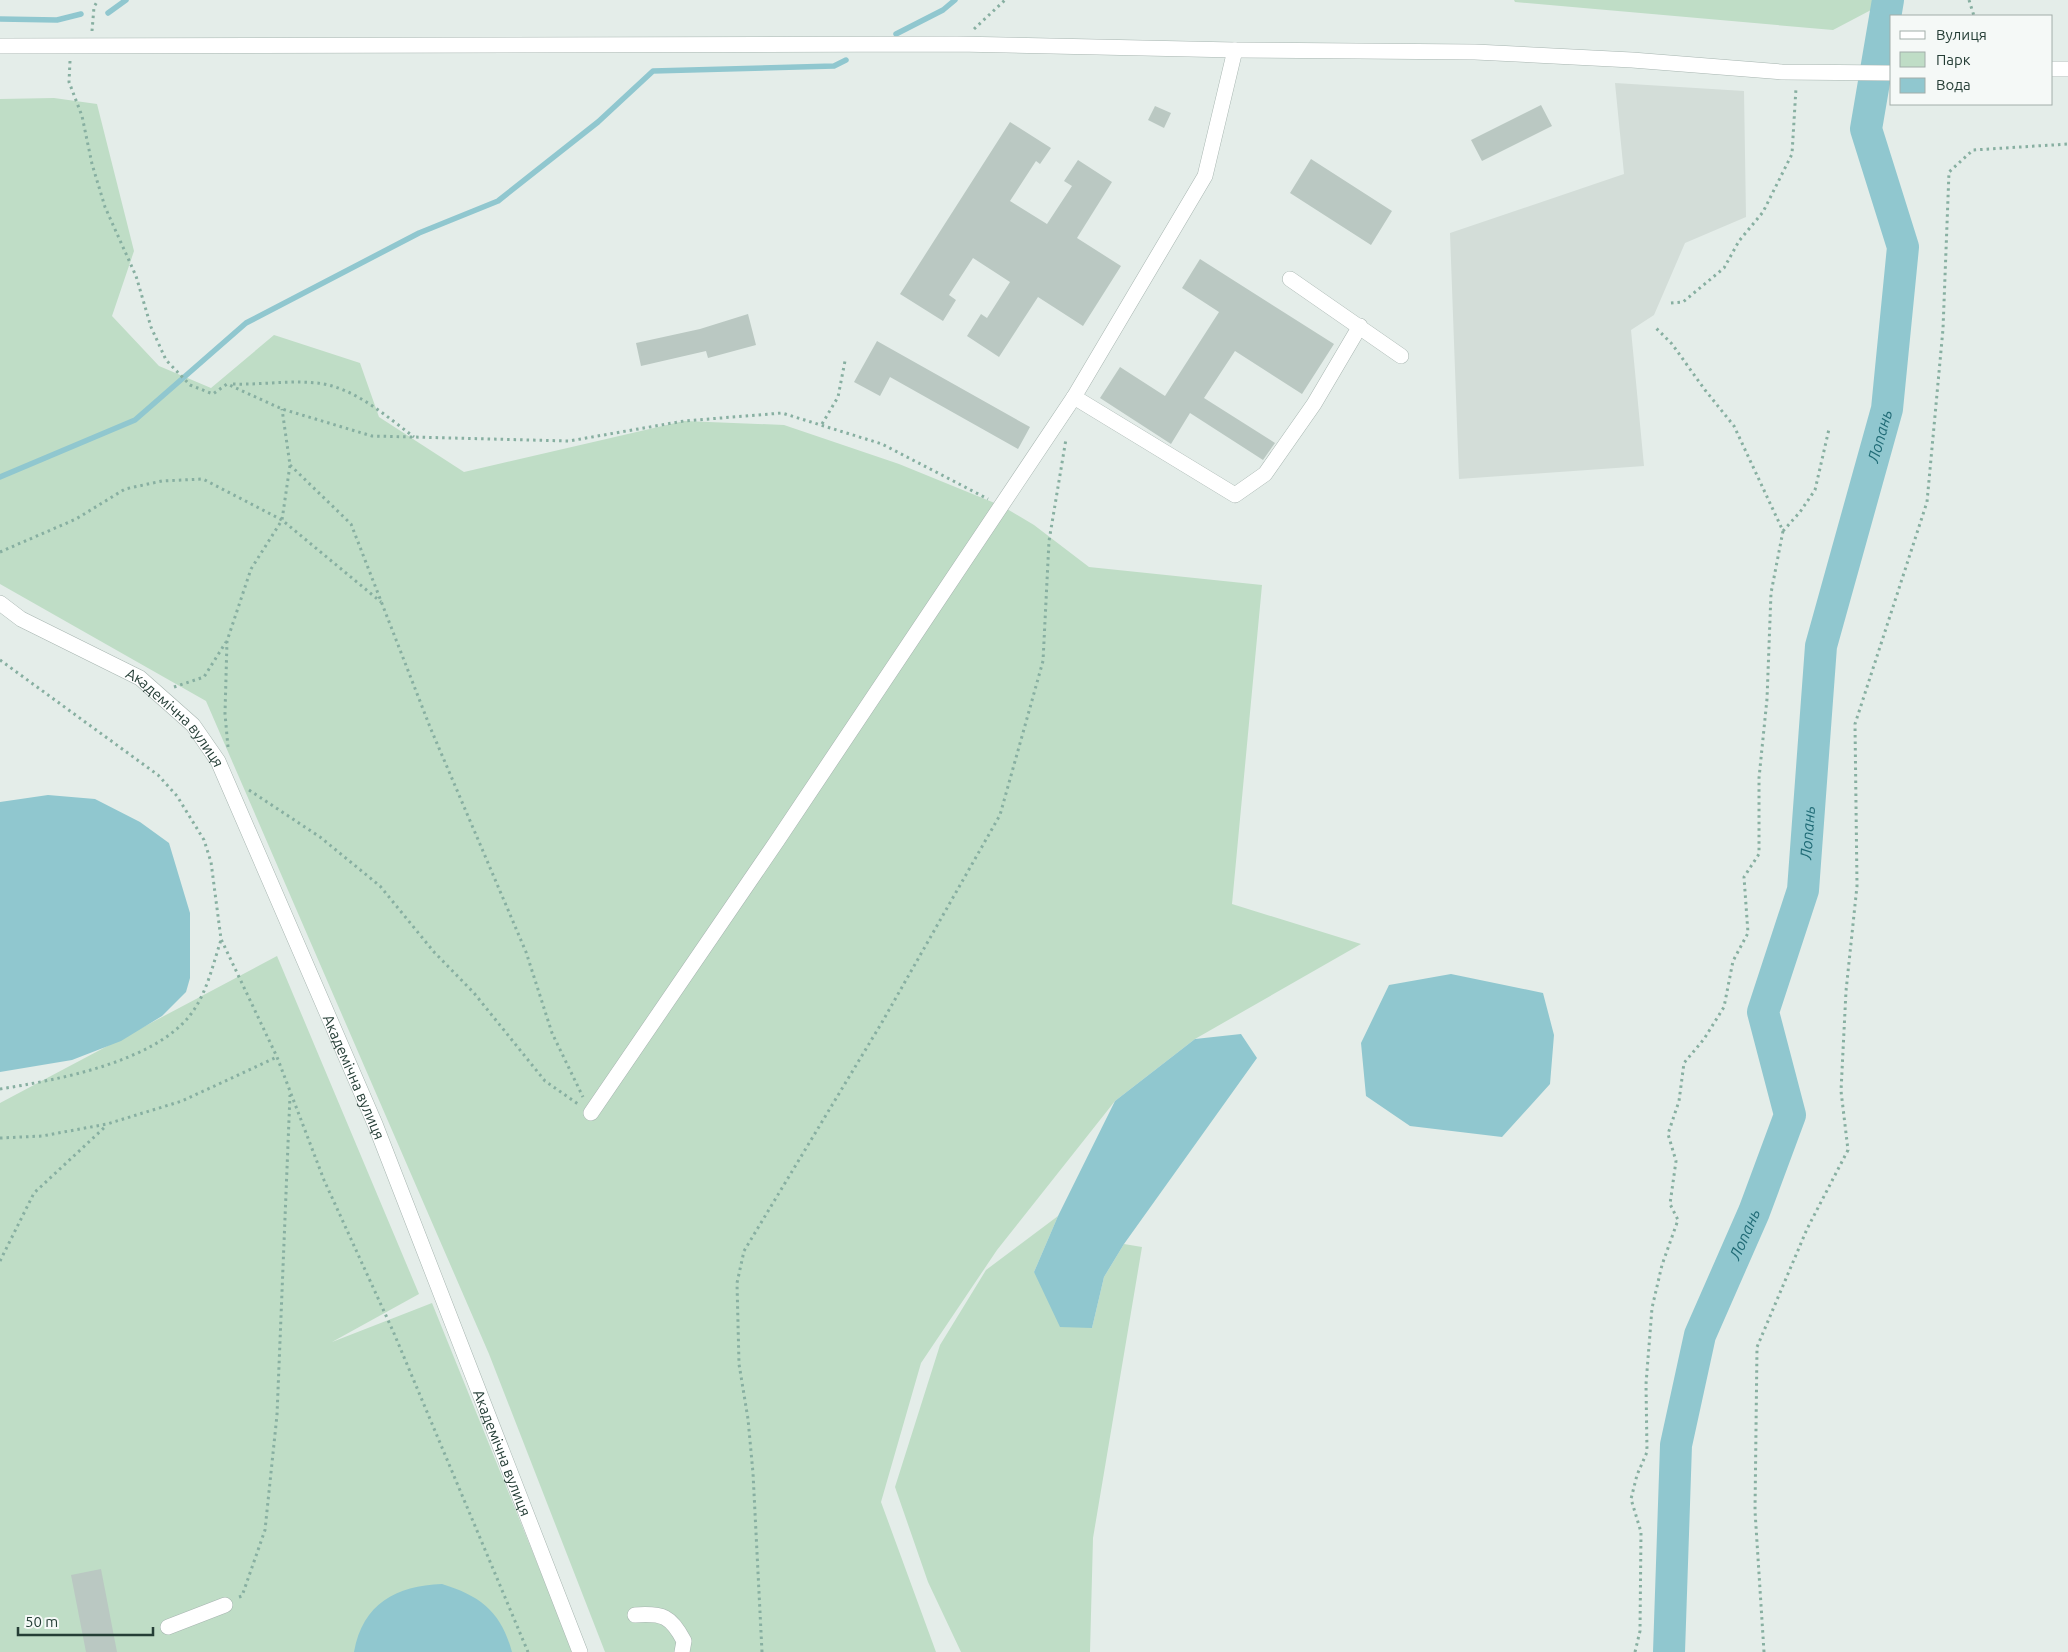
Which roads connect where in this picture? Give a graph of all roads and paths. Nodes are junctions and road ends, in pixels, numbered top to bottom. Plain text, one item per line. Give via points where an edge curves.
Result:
1 (98, 0) edge
2 (1005, 0) edge
3 (1969, 0) edge
4 (1974, 15) edge
5 (957, 44) junction
6 (0, 46) edge
7 (70, 46) junction
8 (90, 46) junction
9 (1236, 50) junction
10 (2053, 69) edge
11 (2068, 69) edge
12 (1796, 72) junction
13 (1890, 73) edge
14 (2068, 144) edge
15 (1290, 279) dead end
16 (1671, 303) dead end
17 (1360, 326) junction
18 (1656, 328) dead end
19 (1401, 356) dead end
20 (845, 362) dead end
21 (228, 384) junction
22 (1074, 397) junction
23 (282, 409) junction
24 (822, 424) junction
25 (1829, 429) dead end
26 (1067, 435) dead end
27 (414, 438) junction
28 (290, 465) junction
29 (1002, 506) junction
30 (282, 520) junction
31 (1783, 531) junction
32 (0, 552) edge
33 (0, 602) edge
34 (382, 603) junction
35 (227, 641) junction
36 (0, 660) edge
37 (157, 693) junction
38 (230, 754) dead end
39 (243, 786) dead end
40 (221, 939) junction
41 (277, 1057) junction
42 (0, 1089) edge
43 (290, 1094) junction
44 (591, 1113) junction
45 (107, 1124) junction
46 (0, 1138) edge
47 (0, 1261) edge
48 (225, 1605) joint
49 (635, 1615) dead end
50 (168, 1627) dead end
51 (528, 1652) edge
52 (580, 1652) edge
53 (682, 1652) edge
54 (762, 1652) edge
55 (1635, 1652) edge
56 (1764, 1652) edge

1 - 8 path via 94,6
2 - 5 path
3 - 4 path
5 - 8 street
5 - 9 street
6 - 7 street
7 - 8 street
7 - 21 path via 69,82 82,116 102,198 136,276 151,327 166,360 190,385 213,394
9 - 12 street via 1475,52
9 - 22 street via 1205,176
10 - 11 street
12 - 13 street
12 - 16 path via 1792,154 1763,212 1739,241 1724,268 1683,302
14 - 56 path via 1973,150 1949,172 1943,329 1927,502 1855,724 1856,886 1840,1091 1848,1150 1807,1229 1757,1347 1755,1511
15 - 17 street
17 - 19 street
17 - 22 street via 1314,404 1265,474 1235,495
18 - 31 path via 1672,344 1734,426
20 - 24 path via 838,397
21 - 23 path
21 - 27 path via 319,383 372,406
22 - 29 street
23 - 27 path via 372,436
23 - 28 path
24 - 27 path via 782,414 684,421 569,441
24 - 29 path via 882,444
25 - 31 path via 1815,490
26 - 54 path via 1049,541 1043,661 1000,815 882,1024 744,1251 736,1283 739,1364 753,1473
28 - 30 path
28 - 34 path via 351,524
29 - 44 street
30 - 32 path via 203,479 162,481 125,489 76,519
30 - 34 path
30 - 35 path via 251,569
31 - 55 path via 1771,593 1767,699 1758,778 1760,854 1744,877 1748,933 1732,961 1724,1007 1684,1063 1679,1101 1668,1134 1676,1161 1670,1204 1678,1220 1662,1265 1652,1308 1646,1384 1647,1452 1631,1499 1641,1532 1640,1631
33 - 37 street, Академічна вулиця via 21,619 140,678
34 - 44 path via 430,727 526,952 552,1033
35 - 37 path via 204,678
35 - 38 path via 225,714
36 - 40 path via 158,775 177,796 204,840 211,862
37 - 52 street, Академічна вулиця via 193,725 218,761 375,1124
39 - 44 path via 320,837 380,886 434,952 474,993 545,1081
40 - 41 path
40 - 42 path via 204,992 191,1014 172,1034 144,1050 101,1067
41 - 43 path
41 - 45 path via 182,1101
43 - 48 path via 277,1415 265,1530 242,1596
43 - 51 path
45 - 46 path via 42,1136
45 - 47 path via 34,1193
48 - 50 street
49 - 53 street via 654,1613 668,1618 684,1642

